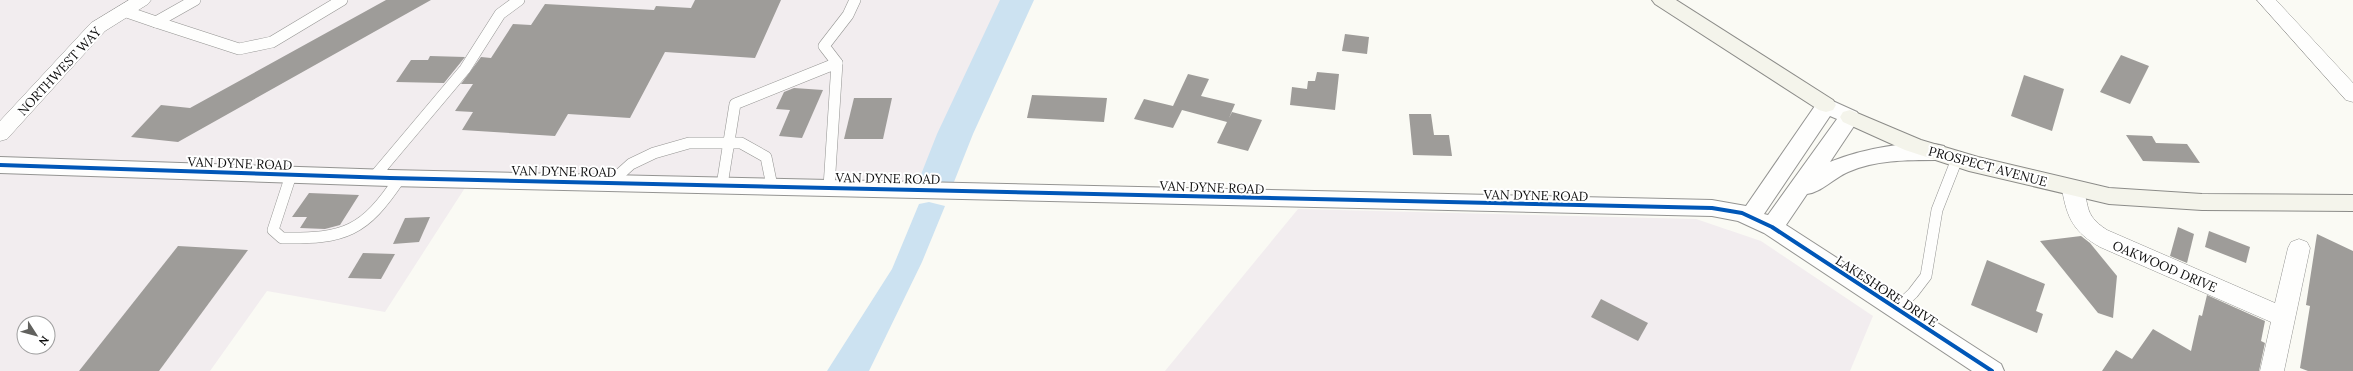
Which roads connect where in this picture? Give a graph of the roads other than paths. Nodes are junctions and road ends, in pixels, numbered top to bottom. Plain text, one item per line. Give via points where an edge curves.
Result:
1 (142, 0) edge
2 (195, 0) edge
3 (342, 0) edge
4 (519, 0) edge
5 (855, 0) edge
6 (1662, 0) edge
7 (2266, 0) edge
8 (124, 11) junction
9 (156, 22) junction
10 (837, 63) junction
11 (2353, 95) edge
12 (1826, 105) junction
13 (1850, 117) junction
14 (0, 134) edge
15 (728, 143) junction
16 (1936, 152) junction
17 (1957, 159) junction
18 (0, 165) edge
19 (291, 175) junction
20 (374, 177) junction
21 (400, 178) junction
22 (611, 182) junction
23 (722, 185) junction
24 (772, 186) junction
25 (829, 187) junction
26 (2073, 189) junction
27 (2353, 203) edge
28 (1788, 204) junction
29 (1751, 216) junction
30 (1772, 227) junction
31 (2299, 248) dead end
32 (1896, 309) junction
33 (2284, 317) junction
34 (1992, 371) edge
35 (2272, 371) edge

1 - 8 street, NORTHWEST WAY
2 - 9 lane
3 - 9 lane via 272,42 239,49
4 - 20 lane via 500,14 465,68
5 - 10 lane via 824,46
6 - 12 main road, PROSPECT AVENUE
7 - 11 street
8 - 9 lane
8 - 14 street, NORTHWEST WAY via 98,27
10 - 15 lane via 735,104
10 - 25 lane
12 - 13 street, PROSPECT AVENUE
12 - 29 street
13 - 16 main road, PROSPECT AVENUE via 1913,145
13 - 28 street
15 - 22 lane via 689,143 670,148 631,164
15 - 23 lane
15 - 24 lane via 741,143 766,157
16 - 17 main road, PROSPECT AVENUE
16 - 28 street via 1875,155 1849,161 1817,178
17 - 26 main road, PROSPECT AVENUE
17 - 32 lane via 1937,210 1926,276
18 - 19 street, VAN DYNE ROAD
19 - 20 street, VAN DYNE ROAD
19 - 21 lane via 273,230 282,238 323,238 361,224 381,206
20 - 21 street, VAN DYNE ROAD
21 - 22 street, VAN DYNE ROAD
22 - 23 street, VAN DYNE ROAD
23 - 24 street, VAN DYNE ROAD
24 - 25 street, VAN DYNE ROAD
25 - 29 street, VAN DYNE ROAD via 1712,208
26 - 27 main road, PROSPECT AVENUE via 2109,196 2173,201
26 - 33 street, OAKWOOD DRIVE via 2076,212 2091,232
28 - 30 street
29 - 30 street, VAN DYNE ROAD
30 - 32 street, LAKESHORE DRIVE
31 - 33 street
32 - 34 street, LAKESHORE DRIVE
33 - 35 street

